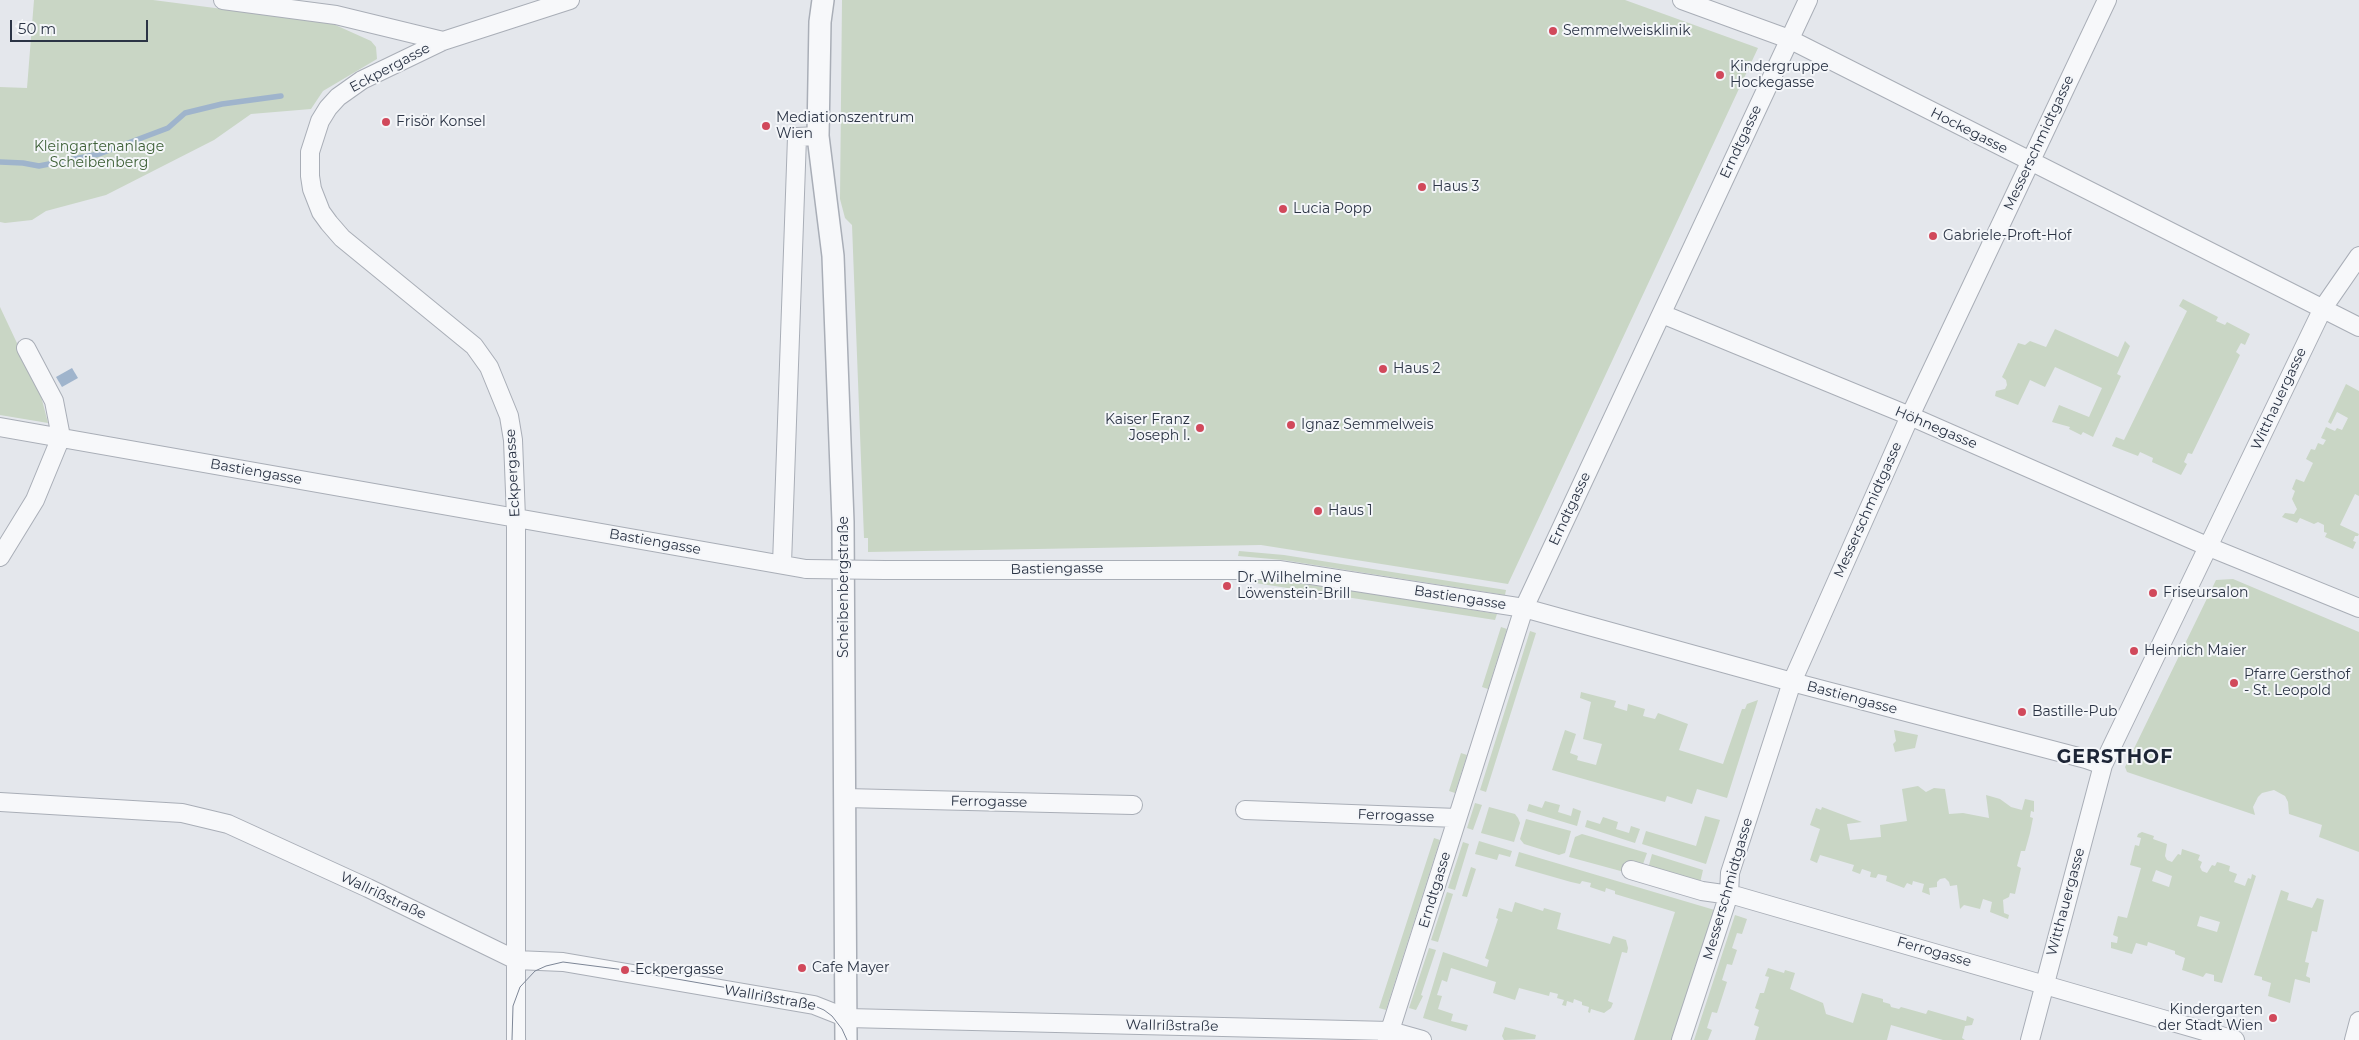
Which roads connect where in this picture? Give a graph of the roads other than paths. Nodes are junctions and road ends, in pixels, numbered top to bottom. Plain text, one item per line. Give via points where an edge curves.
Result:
1 (223, 0) edge
2 (570, 0) edge
3 (823, 0) edge
4 (1682, 0) edge
5 (1808, 0) edge
6 (2107, 0) edge
7 (1789, 39) junction
8 (443, 40) junction
9 (818, 136) junction
10 (2030, 162) junction
11 (2359, 256) edge
12 (2323, 308) junction
13 (1662, 314) junction
14 (2359, 327) edge
15 (26, 348) dead end
16 (1910, 416) junction
17 (0, 427) edge
18 (61, 438) junction
19 (516, 518) junction
20 (2209, 547) junction
21 (0, 557) edge
22 (782, 564) junction
23 (1524, 608) junction
24 (2359, 608) edge
25 (1792, 682) junction
26 (2103, 765) junction
27 (846, 798) junction
28 (0, 802) edge
29 (1133, 805) dead end
30 (1245, 810) dead end
31 (1457, 818) junction
32 (1631, 870) dead end
33 (1729, 894) junction
34 (516, 960) junction
35 (2045, 984) junction
36 (847, 1018) junction
37 (2359, 1021) edge
38 (1389, 1036) edge
39 (516, 1040) edge
40 (846, 1040) edge
41 (1422, 1040) edge
42 (1681, 1040) edge
43 (2030, 1040) edge
44 (2235, 1040) edge
45 (2354, 1040) edge

1 - 8 street via 336,14
2 - 8 street, Eckpergasse
3 - 9 street, Scheibenbergstraße
4 - 7 street, Hockegasse
5 - 7 street, Erndtgasse
6 - 10 street, Messerschmidtgasse
7 - 10 street, Hockegasse
7 - 13 street, Erndtgasse
8 - 19 street, Eckpergasse via 362,80 338,96 313,137 310,176 321,212 342,238 474,346 488,367 509,416
9 - 22 street via 796,137
9 - 27 street, Scheibenbergstraße via 833,256 843,522
10 - 12 street, Hockegasse
10 - 16 street, Messerschmidtgasse
11 - 12 street, Witthauergasse
12 - 14 street, Hockegasse
12 - 20 street, Witthauergasse
13 - 16 street, Höhnegasse
13 - 23 street, Erndtgasse
15 - 18 street via 54,401
16 - 20 street, Höhnegasse
16 - 25 street, Messerschmidtgasse
17 - 18 street, Bastiengasse
18 - 19 street, Bastiengasse
18 - 21 street via 35,500
19 - 22 street, Bastiengasse
19 - 34 street, Eckpergasse
20 - 24 street, Höhnegasse
20 - 26 street, Witthauergasse
22 - 23 street, Bastiengasse, bridge via 806,569 885,570 1279,570
23 - 25 street, Bastiengasse
23 - 31 street, Erndtgasse
25 - 26 street, Bastiengasse
25 - 33 street, Messerschmidtgasse via 1730,873
26 - 35 street, Witthauergasse
27 - 29 street, Ferrogasse
27 - 36 street, Scheibenbergstraße
28 - 34 street, Wallrißstraße via 182,813 228,824
30 - 31 street, Ferrogasse
31 - 38 street, Erndtgasse
32 - 33 street, Ferrogasse via 1702,890
33 - 35 street, Ferrogasse
33 - 42 street, Messerschmidtgasse
34 - 36 street, Wallrißstraße via 563,962 814,1005
34 - 39 street, Eckpergasse
35 - 43 street, Witthauergasse
35 - 44 street, Ferrogasse
36 - 38 street, Wallrißstraße
36 - 40 street, Scheibenbergstraße
37 - 45 street
38 - 41 street, Wallrißstraße

